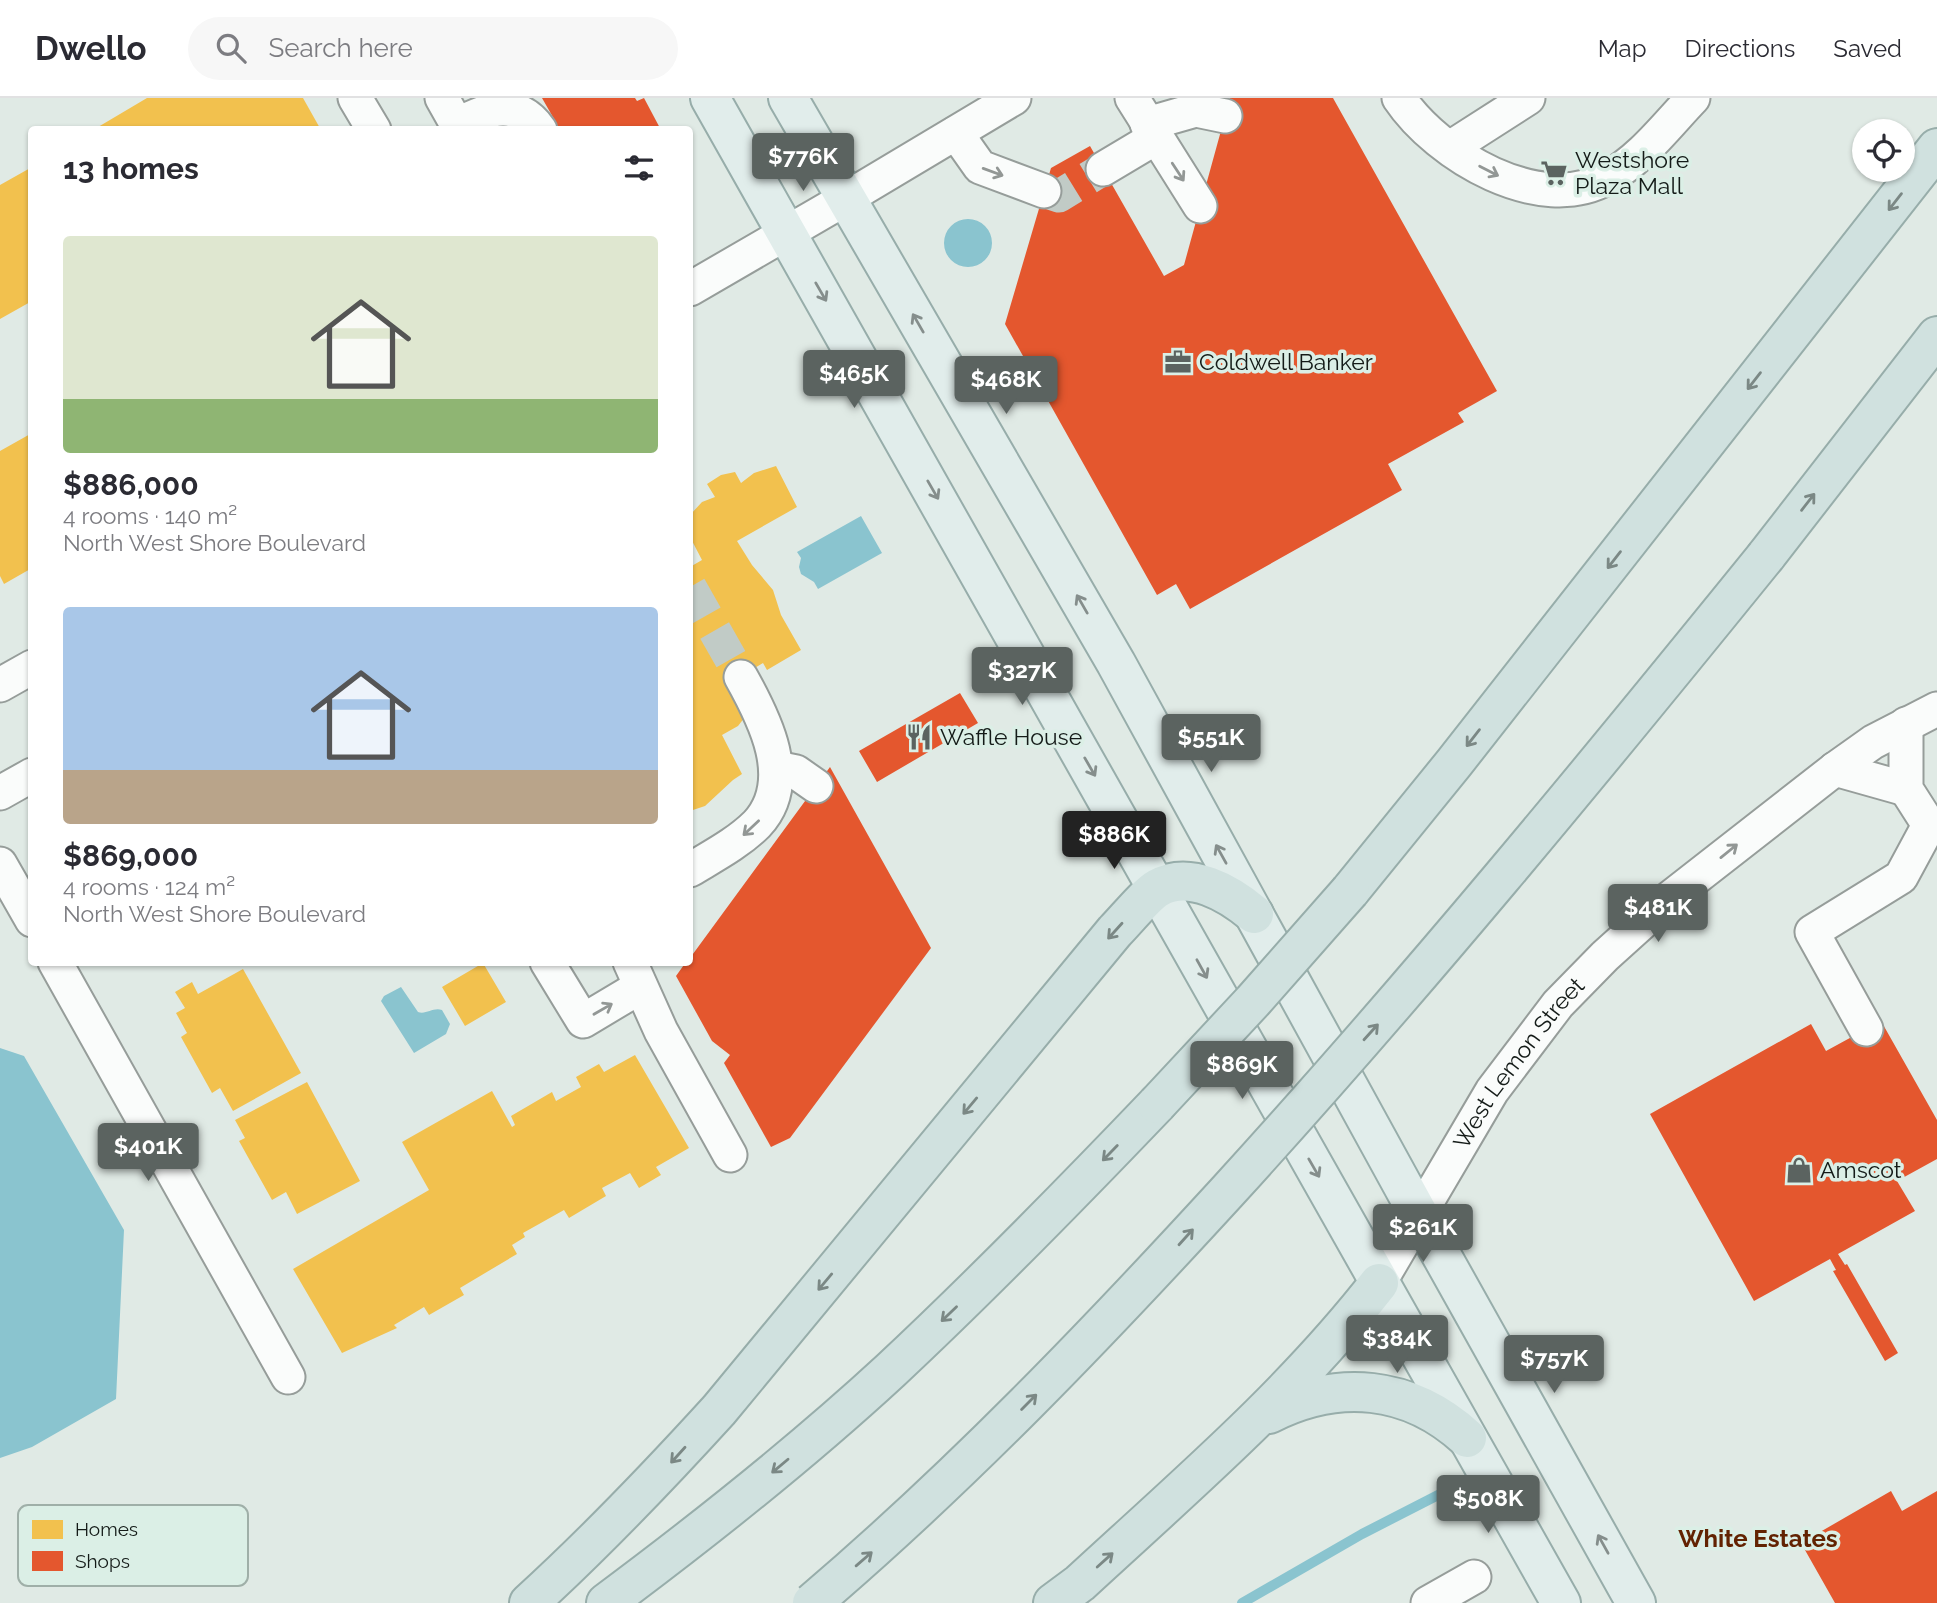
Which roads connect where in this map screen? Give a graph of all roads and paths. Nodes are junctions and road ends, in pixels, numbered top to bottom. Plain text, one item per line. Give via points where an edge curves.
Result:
1 (355, 98) edge
2 (710, 98) edge
3 (788, 98) edge
4 (1014, 98) edge
5 (1399, 98) edge
6 (1528, 98) edge
7 (1693, 98) edge
8 (1225, 116) dead end
9 (453, 117) edge
10 (1145, 120) edge
11 (371, 126) edge
12 (538, 126) edge
13 (956, 133) junction
14 (1450, 148) junction
15 (1937, 148) edge
16 (1103, 169) tunnel mouth
17 (1044, 191) tunnel mouth
18 (845, 199) junction
19 (1200, 206) dead end
20 (787, 233) junction
21 (693, 287) edge
22 (1937, 335) edge
23 (741, 677) tunnel mouth
24 (1937, 709) edge
25 (1906, 724) junction
26 (1835, 769) junction
27 (28, 777) edge
28 (816, 786) dead end
29 (1906, 789) junction
30 (0, 793) edge
31 (779, 797) junction
32 (0, 864) edge
33 (693, 868) edge
34 (1158, 888) junction
35 (28, 913) edge
36 (1254, 914) junction
37 (57, 966) edge
38 (549, 966) edge
39 (635, 975) edge
40 (1866, 1029) dead end
41 (730, 1155) dead end
42 (1420, 1217) junction
43 (1379, 1283) junction
44 (288, 1377) dead end
45 (1261, 1418) junction
46 (1467, 1438) junction
47 (1474, 1577) dead end
48 (529, 1603) edge
49 (606, 1603) edge
50 (812, 1603) edge
51 (1053, 1603) edge
52 (1428, 1603) edge
53 (1561, 1603) edge
54 (1636, 1603) edge

1 - 11 street
2 - 20 main road
3 - 18 main road
4 - 13 street
5 - 14 street
6 - 14 street
14 -> 7 street via 1492,174 1526,186 1551,191 1583,188 1608,178 1634,159
8 - 10 street via 1196,110
9 - 12 street via 504,105 524,110
10 - 16 street
10 -> 19 street
13 -> 17 street via 980,167
13 - 18 street
15 -> 49 highway, bridge via 1454,763 1253,1001 1157,1104 888,1372 739,1501
18 - 20 street
36 -> 18 main road via 1116,663
20 - 21 street
20 -> 34 main road
50 -> 22 highway, bridge via 1010,1422 1219,1201 1401,998 1766,556
23 - 31 street via 771,739
24 - 25 street, West Lemon Street
25 - 26 street, West Lemon Street
25 - 29 street
26 - 29 street
42 -> 26 street, West Lemon Street via 1492,1091 1558,1004 1667,901
27 - 30 street
28 - 31 street via 796,772
29 - 40 street via 1929,825 1901,877 1812,932
31 -> 33 street via 733,844
32 - 35 street
34 - 36 highway via 1183,882 1211,886
34 -> 43 main road
34 -> 48 highway via 1107,940 719,1410 585,1552
36 - 42 main road
37 - 44 street
38 -> 39 street via 583,1021
39 - 41 street
42 - 43 street, West Lemon Street
54 -> 42 main road
43 - 45 highway
43 - 46 main road
45 - 46 highway via 1312,1397 1379,1393 1428,1409
51 -> 45 highway
46 - 53 main road
47 - 52 street

